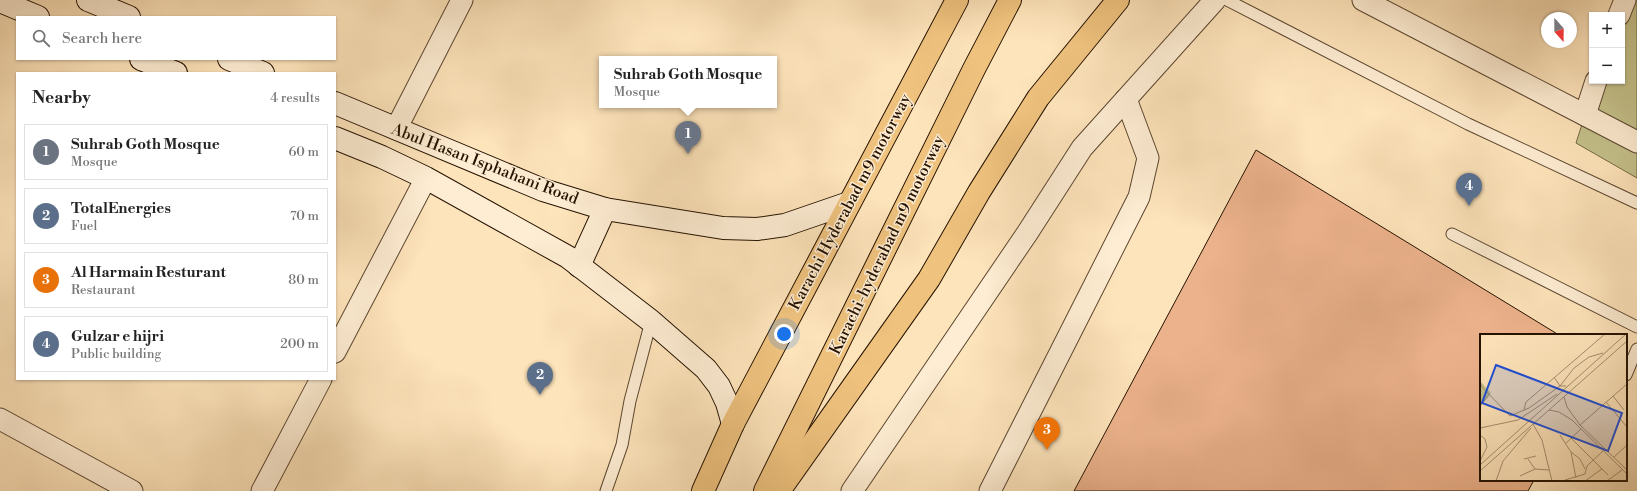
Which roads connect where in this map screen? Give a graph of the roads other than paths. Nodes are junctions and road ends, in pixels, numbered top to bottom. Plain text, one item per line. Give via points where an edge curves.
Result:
1 (88, 0) edge
2 (462, 0) edge
3 (957, 0) edge
4 (1010, 0) edge
5 (1118, 0) edge
6 (1215, 0) edge
7 (1227, 0) edge
8 (1363, 0) edge
9 (1625, 0) edge
10 (0, 2) edge
11 (1620, 12) edge
12 (35, 16) edge
13 (127, 16) edge
14 (144, 60) edge
15 (231, 60) edge
16 (174, 72) edge
17 (261, 72) edge
18 (1595, 84) edge
19 (1126, 99) junction
20 (336, 103) edge
21 (1585, 115) junction
22 (396, 129) junction
23 (336, 138) edge
24 (1637, 142) edge
25 (426, 178) junction
26 (849, 203) junction
27 (1637, 204) edge
28 (605, 209) junction
29 (1452, 234) dead end
30 (579, 266) junction
31 (651, 321) junction
32 (1637, 326) edge
33 (1637, 349) edge
34 (336, 350) edge
35 (1627, 373) edge
36 (320, 380) edge
37 (0, 418) edge
38 (733, 424) junction
39 (132, 491) edge
40 (262, 491) edge
41 (606, 491) edge
42 (703, 491) edge
43 (765, 491) edge
44 (780, 491) edge
45 (852, 491) edge
46 (990, 491) edge

1 - 13 main road
2 - 22 street
3 - 26 highway, Karachi Hyderabad m9 motorway
4 - 43 highway, Karachi-hyderabad m9 motorway
5 - 44 highway via 1038,98 979,192 929,279
6 - 19 street
7 - 27 lane via 1468,124
8 - 21 street
9 - 11 street
10 - 12 main road
14 - 16 main road
15 - 17 main road
18 - 21 street
19 - 45 street via 1082,148
19 - 46 street via 1148,158 1139,197
20 - 22 main road, Abul Hasan Isphahani Road
21 - 24 street
22 - 28 main road, Abul Hasan Isphahani Road via 543,190
23 - 25 main road, Abul Hasan Isphahani Road
25 - 30 main road, Abul Hasan Isphahani Road via 568,257
25 - 34 street
26 - 28 main road, Abul Hasan Isphahani Road via 785,225 757,229 723,228
26 - 38 highway, Karachi Hyderabad m9 motorway
28 - 30 main road
29 - 32 lane
30 - 31 main road, Abul Hasan Isphahani Road
31 - 38 main road, Abul Hasan Isphahani Road via 706,368 719,386
31 - 41 lane via 630,401 622,445
33 - 35 lane
36 - 40 street
37 - 39 street
38 - 42 highway, Karachi Hyderabad m9 motorway

